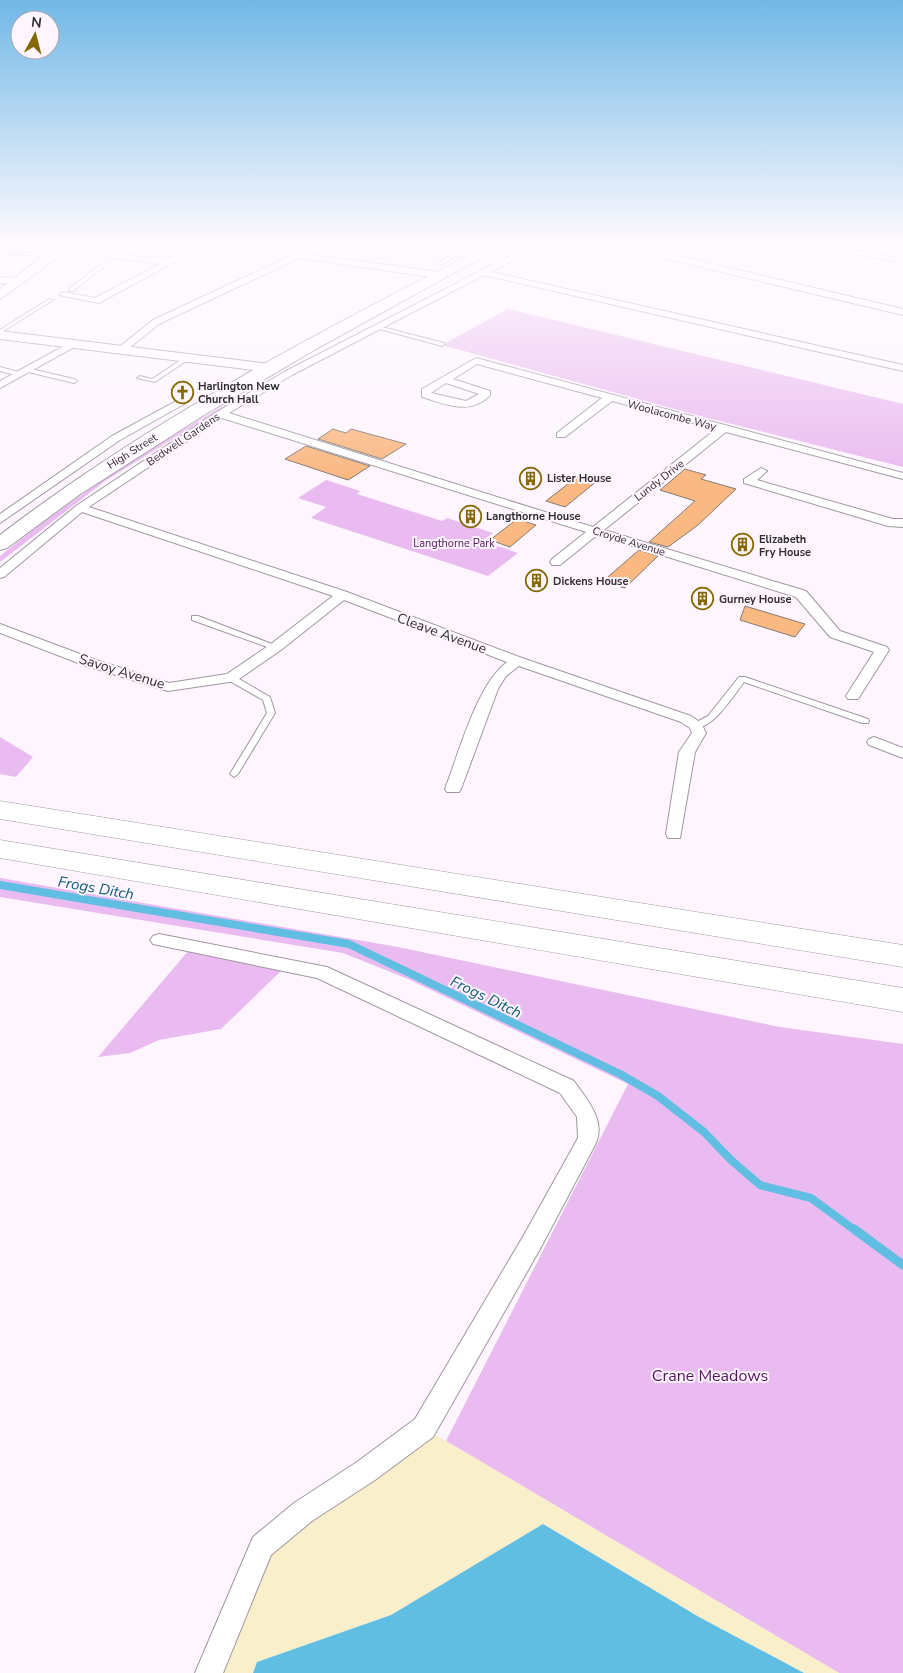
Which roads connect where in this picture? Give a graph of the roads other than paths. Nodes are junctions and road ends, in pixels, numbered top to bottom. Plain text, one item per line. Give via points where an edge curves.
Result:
1 (18, 321) edge
2 (158, 321) edge
3 (352, 321) edge
4 (390, 321) edge
5 (699, 321) edge
6 (378, 327) junction
7 (0, 334) edge
8 (73, 344) junction
9 (442, 344) dead end
10 (121, 350) junction
11 (189, 358) junction
12 (270, 368) junction
13 (903, 368) edge
14 (0, 369) edge
15 (23, 372) junction
16 (140, 378) dead end
17 (445, 380) junction
18 (74, 381) dead end
19 (0, 385) edge
20 (609, 398) junction
21 (182, 401) dead end
22 (221, 414) junction
23 (723, 429) junction
24 (561, 435) dead end
25 (761, 471) dead end
26 (903, 476) edge
27 (80, 508) junction
28 (0, 519) edge
29 (903, 522) edge
30 (595, 531) junction
31 (0, 544) edge
32 (556, 562) dead end
33 (0, 574) edge
34 (342, 595) junction
35 (195, 618) dead end
36 (0, 628) edge
37 (276, 647) junction
38 (517, 661) junction
39 (231, 678) junction
40 (853, 696) dead end
41 (865, 721) dead end
42 (696, 726) junction
43 (874, 742) dead end
44 (903, 753) edge
45 (234, 774) dead end
46 (453, 789) dead end
47 (0, 810) edge
48 (674, 834) dead end
49 (0, 849) edge
50 (159, 940) dead end
51 (903, 956) edge
52 (903, 1000) edge
53 (209, 1673) edge

1 - 7 lane
2 - 10 street
3 - 12 main road, High Street
4 - 6 street, Bedwell Gardens
5 - 13 street
6 - 9 lane
6 - 22 street, Bedwell Gardens via 289,373
7 - 8 street
8 - 10 street
8 - 15 street
10 - 11 street
11 - 12 street
11 - 16 lane via 153,381
12 - 31 main road, High Street via 104,469
14 - 15 lane
15 - 18 lane
15 - 19 street
17 - 17 street, Woolacombe Way via 426,391 426,395 474,404 486,393
17 - 20 street, Woolacombe Way via 476,361
20 - 23 street, Woolacombe Way
20 - 24 street
21 - 28 street via 116,438
22 - 27 street, Bedwell Gardens
22 - 30 street, Croyde Avenue
23 - 26 street, Woolacombe Way
23 - 30 street, Lundy Drive
25 - 29 street via 748,482 892,523
27 - 33 street, Bedwell Gardens
27 - 34 street, Cleave Avenue
30 - 32 street
30 - 40 street, Croyde Avenue via 801,594 835,634 882,650
34 - 37 street, Savoy Avenue
34 - 38 street, Cleave Avenue
35 - 37 lane
36 - 39 street, Savoy Avenue via 91,663 168,687
37 - 39 street, Savoy Avenue
38 - 42 street, Cleave Avenue via 686,719
38 - 46 street via 501,673 491,689
39 - 45 lane via 267,699 271,713
41 - 42 lane via 742,679 711,718
42 - 48 street via 699,733 687,752
43 - 44 street
47 - 51 highway
49 - 52 highway
50 - 53 street via 321,972 567,1087 587,1115 588,1139 424,1428 303,1512 262,1546

